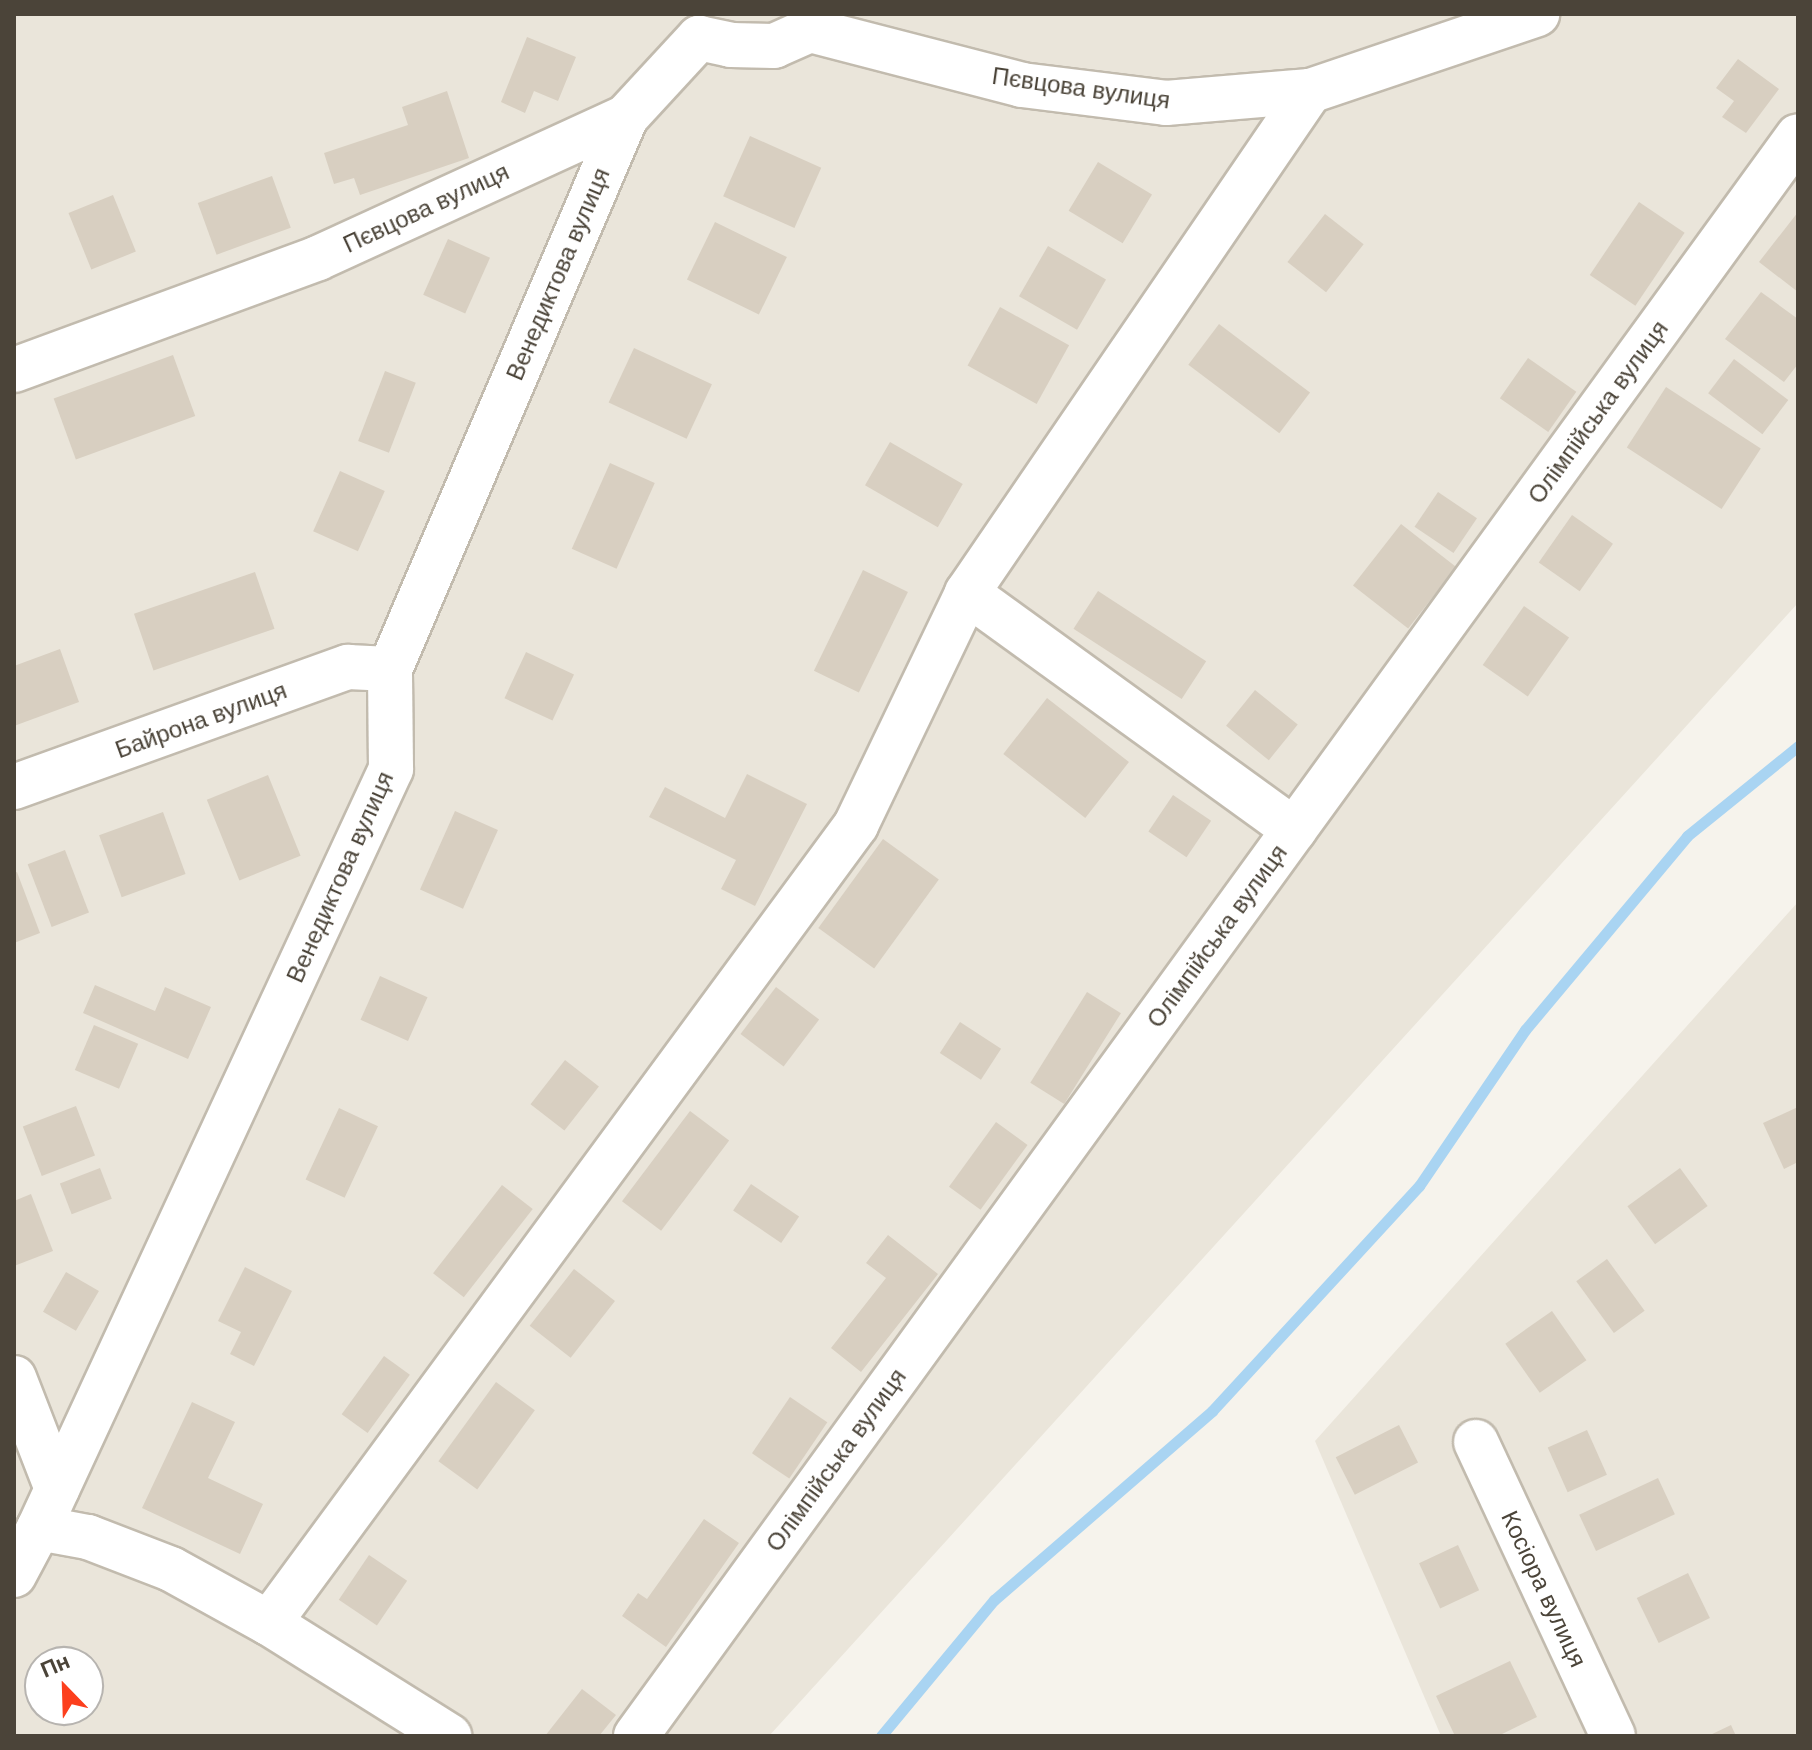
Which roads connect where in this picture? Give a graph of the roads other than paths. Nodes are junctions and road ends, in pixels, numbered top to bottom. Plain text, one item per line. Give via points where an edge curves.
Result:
1 (1537, 14) edge
2 (815, 22) edge
3 (694, 26) edge
4 (1310, 91) junction
5 (626, 117) junction
6 (1798, 136) edge
7 (14, 370) edge
8 (967, 593) junction
9 (390, 669) junction
10 (14, 787) edge
11 (1294, 830) junction
12 (14, 1378) edge
13 (1476, 1442) dead end
14 (57, 1489) junction
15 (39, 1528) junction
16 (14, 1575) edge
17 (269, 1623) junction
18 (449, 1736) edge
19 (636, 1736) edge
20 (1613, 1736) edge

1 - 4 street, Пєвцова вулиця
2 - 3 street, Пєвцова вулиця via 774,46 731,45
2 - 4 street, Пєвцова вулиця via 1022,85 1166,103
3 - 5 street, Пєвцова вулиця
4 - 8 street
5 - 7 street, Пєвцова вулиця via 318,258
5 - 9 street, Венедиктова вулиця
6 - 11 street, Олімпійська вулиця
8 - 11 street
8 - 17 street via 856,825
9 - 10 street, Байрона вулиця via 348,667
9 - 14 street, Венедиктова вулиця via 391,769
11 - 19 street, Олімпійська вулиця
12 - 14 street
13 - 20 street, Косіора вулиця
14 - 15 street, Венедиктова вулиця
15 - 16 street, Венедиктова вулиця
15 - 17 street via 88,1537 171,1569
17 - 18 street

